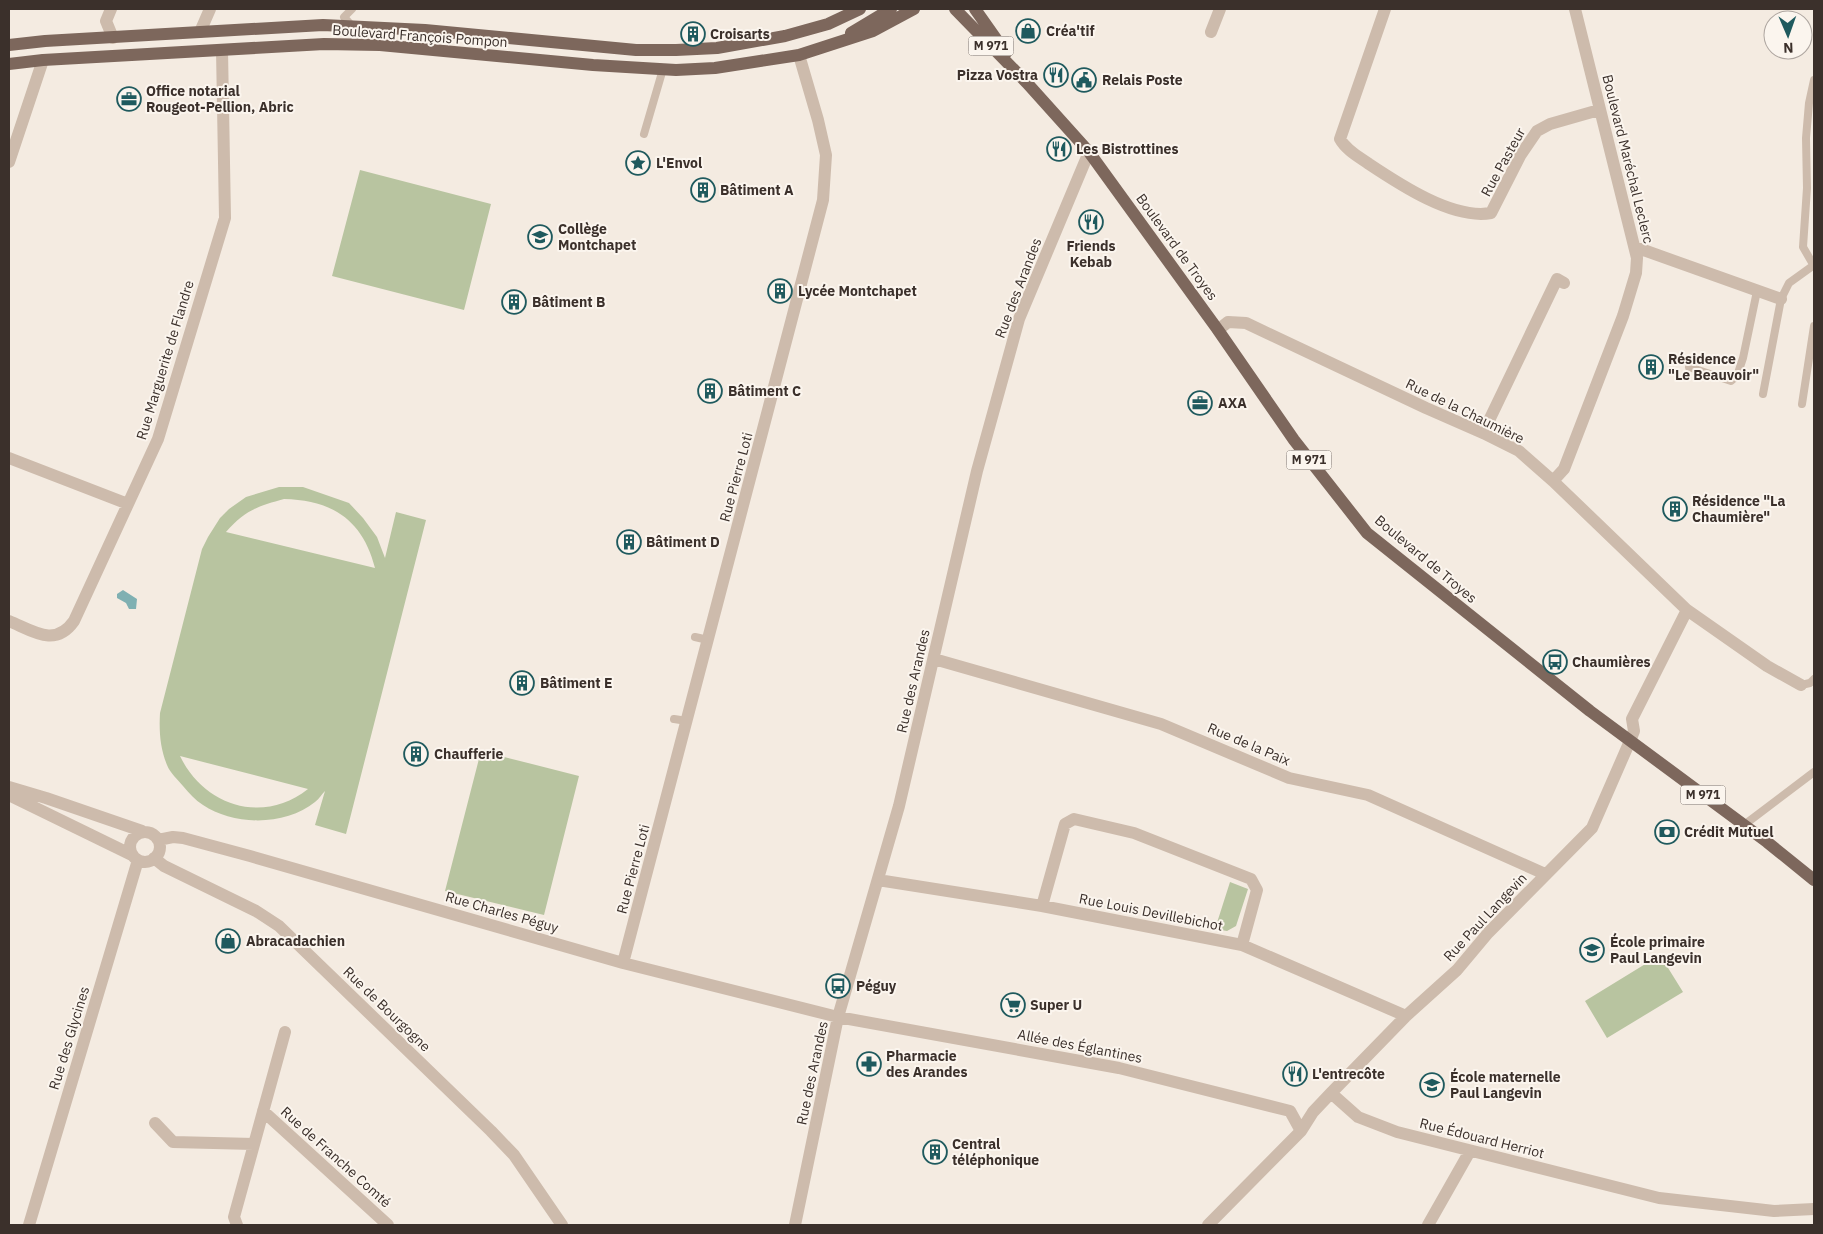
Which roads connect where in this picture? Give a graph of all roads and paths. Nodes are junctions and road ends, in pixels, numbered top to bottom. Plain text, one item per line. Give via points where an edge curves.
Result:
1 (111, 9) edge
2 (210, 9) edge
3 (341, 9) edge
4 (352, 9) edge
5 (860, 9) edge
6 (891, 9) edge
7 (914, 9) edge
8 (955, 9) edge
9 (975, 9) edge
10 (1220, 9) edge
11 (1385, 9) edge
12 (1575, 9) edge
13 (348, 21) junction
14 (200, 32) junction
15 (1211, 32) dead end
16 (112, 38) junction
17 (9, 45) edge
18 (827, 47) junction
19 (222, 50) junction
20 (799, 55) junction
21 (43, 60) junction
22 (9, 64) edge
23 (663, 70) junction
24 (1814, 80) edge
25 (1027, 83) junction
26 (1599, 110) junction
27 (644, 134) dead end
28 (1089, 152) junction
29 (9, 162) edge
30 (1635, 247) junction
31 (1814, 265) edge
32 (1564, 282) dead end
33 (1757, 291) junction
34 (1781, 299) junction
35 (1814, 326) edge
36 (1218, 330) junction
37 (1688, 367) dead end
38 (1763, 394) dead end
39 (1802, 404) dead end
40 (1483, 433) junction
41 (9, 458) edge
42 (1553, 481) junction
43 (128, 504) junction
44 (1686, 610) junction
45 (9, 621) edge
46 (934, 659) junction
47 (1814, 679) edge
48 (1801, 685) joint
49 (1630, 742) junction
50 (1814, 772) edge
51 (9, 787) edge
52 (9, 795) edge
53 (1744, 825) junction
54 (142, 831) junction
55 (158, 840) junction
56 (135, 858) junction
57 (154, 858) junction
58 (1545, 874) junction
59 (878, 880) junction
60 (1814, 880) edge
61 (1042, 906) junction
62 (1242, 946) junction
63 (623, 963) junction
64 (1406, 1016) junction
65 (838, 1017) junction
66 (284, 1032) dead end
67 (1331, 1093) junction
68 (263, 1111) junction
69 (155, 1123) dead end
70 (1301, 1131) junction
71 (254, 1144) junction
72 (1470, 1151) junction
73 (1814, 1209) edge
74 (29, 1225) edge
75 (237, 1225) edge
76 (388, 1225) edge
77 (562, 1225) edge
78 (794, 1225) edge
79 (1208, 1225) edge
80 (1428, 1225) edge

1 - 16 street via 106,21
2 - 14 street
3 - 13 lane
4 - 13 lane
5 - 13 main road, Boulevard François Pompon via 828,24 785,36 717,48 676,50 636,50
6 - 18 main road
7 - 18 main road via 873,31
8 - 25 main road, M 971
9 - 25 main road, M 971
10 - 15 street
11 - 26 street, Rue Pasteur via 1340,139 1363,160 1416,194 1459,210 1491,213 1520,156 1537,131
12 - 26 street, Boulevard Maréchal Leclerc
13 - 14 main road, Boulevard François Pompon
14 - 16 main road, Boulevard François Pompon
16 - 17 main road, Boulevard François Pompon
18 - 20 main road, Boulevard François Pompon
19 - 21 main road, Boulevard François Pompon
19 - 23 main road, Boulevard François Pompon via 324,44 380,45
19 - 43 street, Rue Marguerite de Flandre via 225,218 158,439
20 - 23 main road, Boulevard François Pompon via 715,68
20 - 63 street, Rue Pierre Loti via 826,155 823,200 680,720
21 - 22 main road, Boulevard François Pompon
21 - 29 street
23 - 27 lane
24 - 31 lane via 1806,138 1803,247
25 - 28 main road, M 971
26 - 30 street, Boulevard Maréchal Leclerc
28 - 36 main road, Boulevard de Troyes / M 971
28 - 46 street, Rue des Arandes via 1019,319 977,471
30 - 33 street
30 - 42 street, Boulevard Maréchal Leclerc via 1636,273 1623,316 1564,468
31 - 34 lane via 1789,283
32 - 40 street via 1557,279
33 - 34 street
33 - 37 lane via 1737,376 1731,381
34 - 38 lane
35 - 39 lane
36 - 40 street, Rue de la Chaumière via 1228,322 1246,323
36 - 49 main road, Boulevard de Troyes / M 971 via 1294,440 1368,532
40 - 42 street, Rue de la Chaumière via 1518,451
41 - 43 street
42 - 44 street, Rue de la Chaumière
43 - 45 street, Rue Marguerite de Flandre via 67,631 58,636 44,636
44 - 48 street, Rue de la Chaumière via 1767,666
44 - 49 street via 1632,719 1634,731
46 - 58 street, Rue de la Paix via 1161,724 1289,778 1368,795
46 - 59 street, Rue des Arandes
47 - 48 lane
49 - 53 main road, Boulevard de Troyes / M 971
49 - 58 street, Rue Paul Langevin via 1592,828
50 - 53 lane
51 - 54 street
52 - 56 street
53 - 60 main road, Boulevard de Troyes / M 971
54 - 55 street via 152,833
54 - 56 street via 130,840 130,850
55 - 57 street via 160,850
55 - 63 street, Rue Charles Péguy via 182,838
56 - 57 street via 145,862
56 - 74 street, Rue des Glycines
57 - 77 street, Rue de Bourgogne via 279,926 503,1143
58 - 64 street, Rue Paul Langevin via 1457,970
59 - 61 street, Rue Louis Devillebichot
59 - 65 street, Rue des Arandes
61 - 62 street, Rue Louis Devillebichot
61 - 62 street via 1065,824 1074,819 1134,833 1251,879 1257,890
62 - 64 street, Rue Louis Devillebichot
63 - 65 street, Rue Charles Péguy
64 - 67 street, Rue Paul Langevin
65 - 70 street, Allée des Églantines via 1120,1068 1290,1110
65 - 78 street, Rue des Arandes
66 - 68 street
67 - 70 street
67 - 72 street, Rue Édouard Herriot via 1358,1117 1376,1125
68 - 71 street
68 - 76 street, Rue de Franche Comté
69 - 71 street via 174,1142
70 - 79 street
71 - 75 street via 234,1217
72 - 73 street, Rue Édouard Herriot via 1659,1198 1765,1210
72 - 80 street

